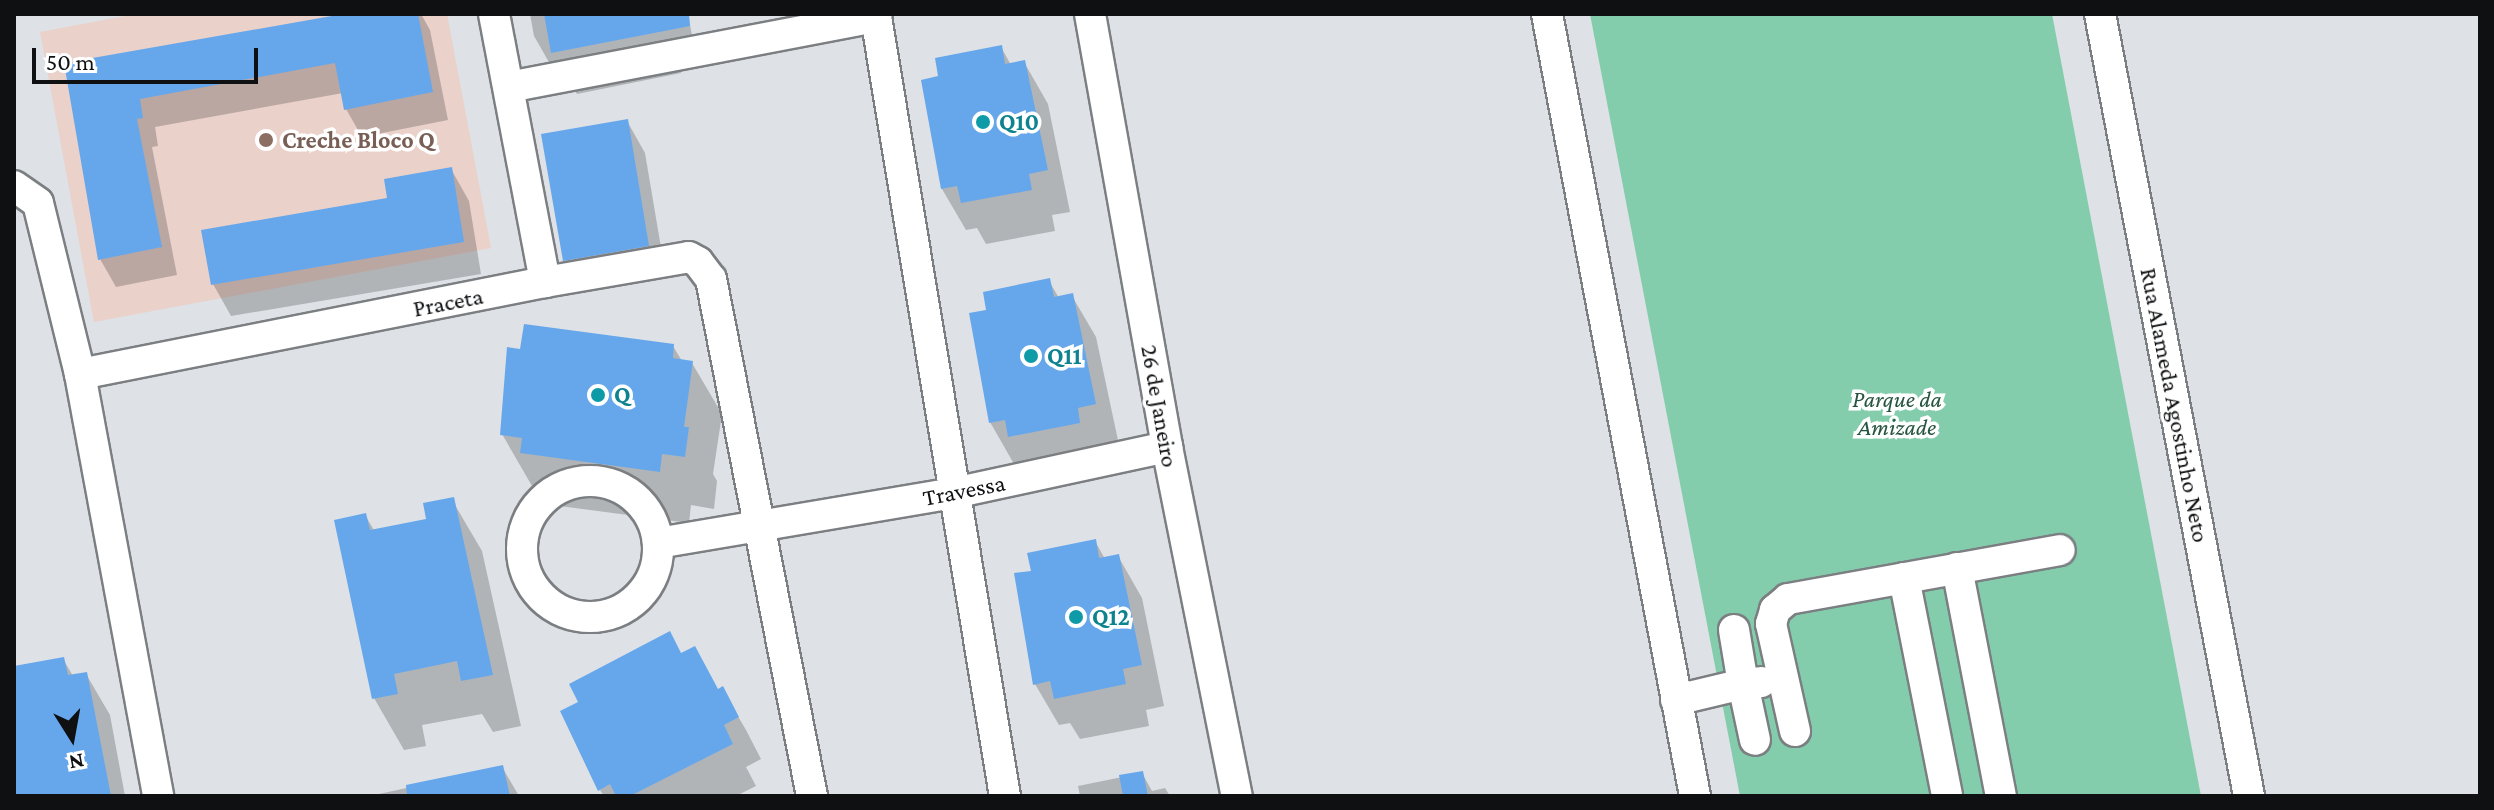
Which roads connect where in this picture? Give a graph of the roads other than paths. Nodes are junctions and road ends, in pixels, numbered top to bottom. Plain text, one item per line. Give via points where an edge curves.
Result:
1 (494, 14) edge
2 (1090, 14) edge
3 (1547, 14) edge
4 (2100, 14) edge
5 (509, 87) junction
6 (14, 186) edge
7 (545, 282) junction
8 (80, 374) junction
9 (1167, 447) junction
10 (954, 493) junction
11 (760, 527) junction
12 (658, 543) junction
13 (2060, 550) dead end
14 (1957, 568) junction
15 (1904, 578) junction
16 (1734, 630) dead end
17 (1783, 680) junction
18 (1743, 684) junction
19 (1676, 700) junction
20 (1984, 709) junction
21 (1933, 717) junction
22 (1795, 731) dead end
23 (1755, 740) dead end
24 (158, 796) edge
25 (812, 796) edge
26 (1005, 796) edge
27 (1237, 796) edge
28 (1695, 796) edge
29 (1947, 796) edge
30 (2001, 796) edge
31 (2249, 796) edge

1 - 5 street
2 - 9 street, 26 de Janeiro
3 - 19 street
4 - 31 street, Rua Alameda Agostinho Neto
5 - 7 street
5 - 10 street via 876,17
6 - 8 street via 38,203
7 - 8 street, Praceta
7 - 11 street, Praceta via 689,257 704,266 711,279
8 - 24 street
9 - 10 street, Travessa
9 - 27 street, 26 de Janeiro
10 - 11 street, Travessa
10 - 26 street
11 - 12 street, Travessa
11 - 25 street, Praceta
12 - 12 street via 652,520 628,493 606,483 575,483 553,492 531,514 522,537 523,563 531,585 550,605 572,615 596,617 619,611 644,592 655,571
13 - 14 street
14 - 15 street
14 - 20 street
15 - 17 street via 1788,599 1775,610 1771,624
15 - 21 street
16 - 18 street
17 - 18 street
17 - 22 street
18 - 19 street
18 - 23 street
19 - 28 street
20 - 21 street
20 - 30 street
21 - 29 street

